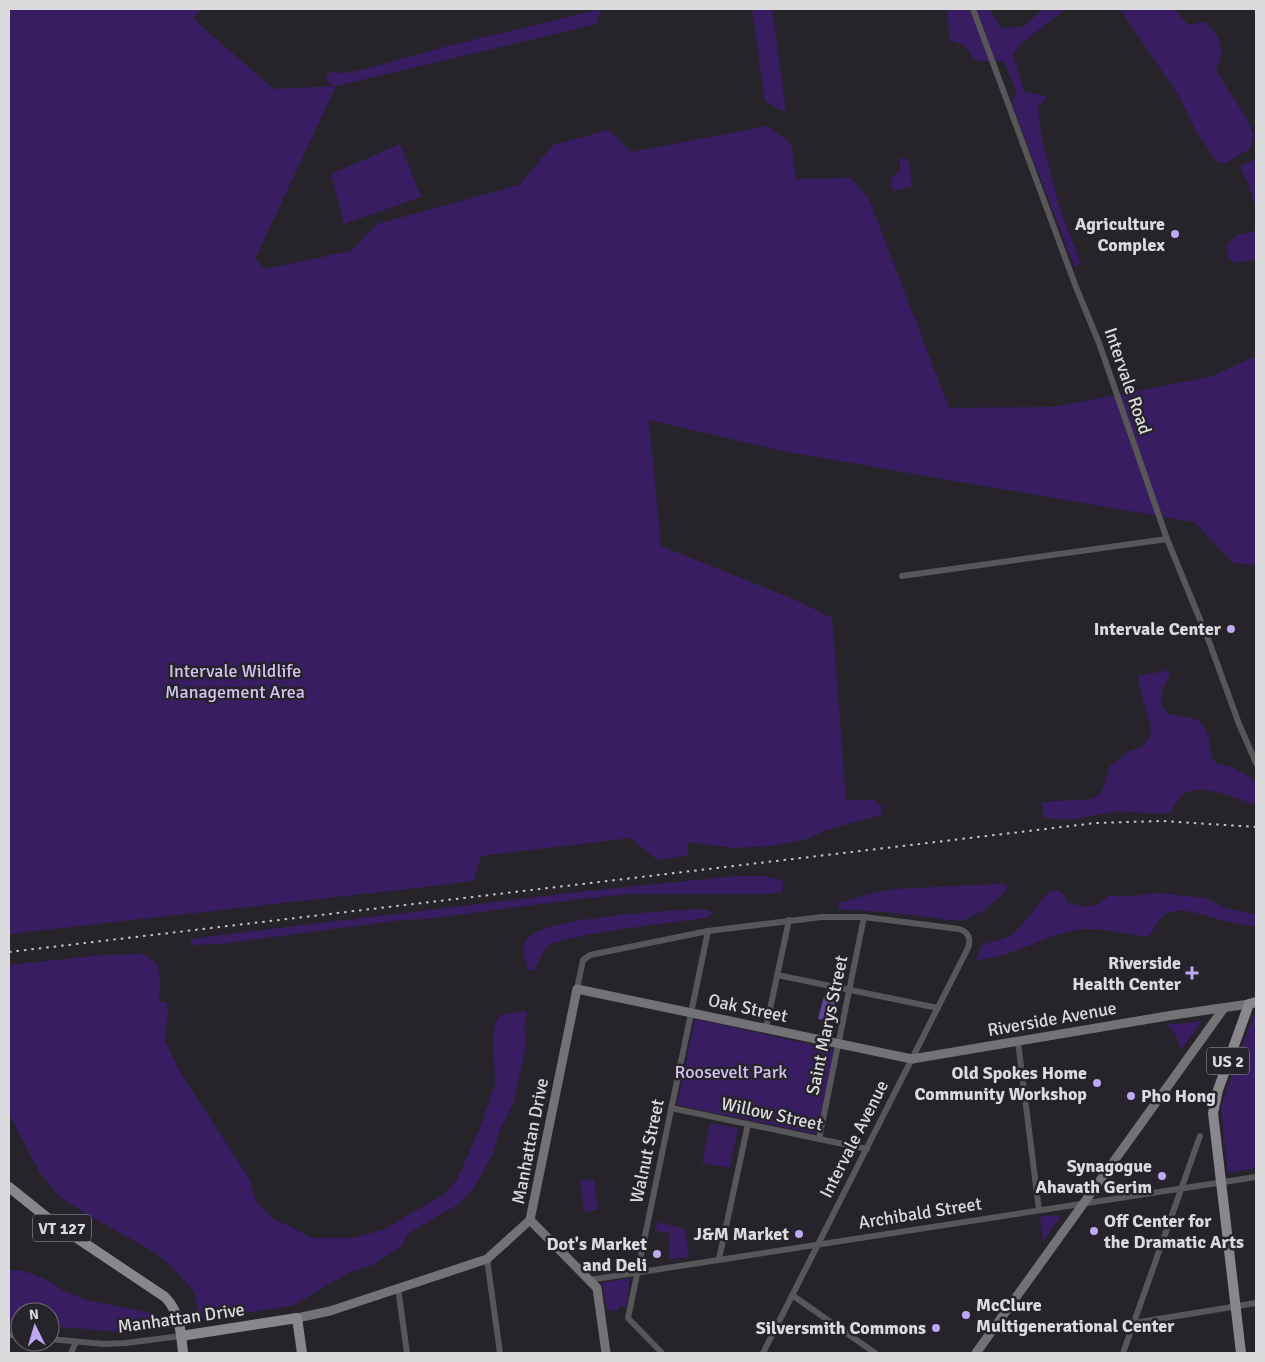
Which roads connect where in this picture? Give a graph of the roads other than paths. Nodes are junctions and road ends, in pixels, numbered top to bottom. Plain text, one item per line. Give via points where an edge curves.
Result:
1 (973, 9) edge
2 (1167, 539) junction
3 (902, 576) dead end
4 (1256, 763) edge
5 (864, 917) junction
6 (789, 920) junction
7 (708, 931) junction
8 (970, 938) joint
9 (777, 975) junction
10 (576, 989) junction
11 (850, 990) junction
12 (1252, 1003) edge
13 (938, 1008) junction
14 (1224, 1008) junction
15 (691, 1013) junction
16 (766, 1028) junction
17 (1018, 1042) junction
18 (839, 1044) junction
19 (912, 1059) junction
20 (671, 1108) junction
21 (748, 1124) junction
22 (1200, 1136) dead end
23 (819, 1139) junction
24 (867, 1149) junction
25 (1256, 1176) edge
26 (1221, 1182) junction
27 (9, 1187) edge
28 (1182, 1188) junction
29 (1083, 1203) junction
30 (1039, 1210) junction
31 (530, 1220) junction
32 (817, 1244) junction
33 (487, 1259) junction
34 (719, 1259) junction
35 (637, 1272) junction
36 (588, 1280) junction
37 (398, 1288) junction
38 (792, 1295) junction
39 (1256, 1303) edge
40 (1235, 1306) junction
41 (297, 1318) junction
42 (1134, 1323) junction
43 (181, 1336) junction
44 (60, 1340) edge
45 (76, 1342) junction
46 (104, 1344) junction
47 (105, 1352) dead end
48 (71, 1353) edge
49 (183, 1353) edge
50 (302, 1353) edge
51 (407, 1353) edge
52 (500, 1353) edge
53 (606, 1353) edge
54 (662, 1353) edge
55 (763, 1353) edge
56 (875, 1353) edge
57 (976, 1353) edge
58 (1123, 1353) edge
59 (1241, 1353) edge

1 - 2 street, Intervale Road via 1093,328
2 - 3 street
2 - 4 street, Intervale Road
5 - 6 street, Manhattan Drive
5 - 8 street, Manhattan Drive via 959,929
5 - 11 street, Saint Marys Street
6 - 7 street, Manhattan Drive
6 - 9 street
7 - 10 street, Manhattan Drive via 590,955 583,960
7 - 15 street, Walnut Street
8 - 13 street, Intervale Avenue
9 - 11 street
9 - 16 street
10 - 15 street, Oak Street
10 - 31 street, Manhattan Drive
11 - 13 street
11 - 18 street, Saint Marys Street
12 - 14 street, Riverside Avenue
12 - 26 main road, US 2 via 1214,1107
13 - 19 street, Intervale Avenue
14 - 17 street, Riverside Avenue
14 - 29 street
15 - 16 street, Oak Street
15 - 20 street, Walnut Street
16 - 18 street, Oak Street
17 - 19 street, Riverside Avenue
17 - 30 street
18 - 19 street, Oak Street
18 - 23 street, Saint Marys Street
19 - 24 street, Intervale Avenue
20 - 21 street, Willow Street
20 - 35 street, Walnut Street
21 - 23 street, Willow Street
21 - 34 street
22 - 28 street
23 - 24 street, Willow Street
24 - 32 street, Intervale Avenue
25 - 26 street, Archibald Street
26 - 28 street, Archibald Street
26 - 40 main road, US 2
27 - 43 main road, VT 127 via 50,1220 171,1302
28 - 29 street, Archibald Street
28 - 42 street
29 - 30 street, Archibald Street
29 - 57 street
30 - 32 street, Archibald Street
31 - 33 street, Manhattan Drive
31 - 36 street
32 - 34 street, Archibald Street
32 - 38 street, Intervale Avenue
33 - 37 street, Manhattan Drive
33 - 52 street
34 - 35 street, Archibald Street
35 - 36 street, Archibald Street
35 - 54 street, Walnut Street via 628,1318
36 - 53 street via 597,1288
37 - 41 street, Manhattan Drive via 330,1311
37 - 51 street
38 - 55 street, Intervale Avenue
38 - 56 street
39 - 40 street
40 - 42 street
40 - 59 main road, US 2
41 - 43 main road, Manhattan Drive
41 - 50 main road
42 - 58 street
43 - 46 street, Manhattan Drive
43 - 49 main road, VT 127
44 - 45 street, Manhattan Drive
45 - 46 street, Manhattan Drive
45 - 48 street
46 - 47 street

